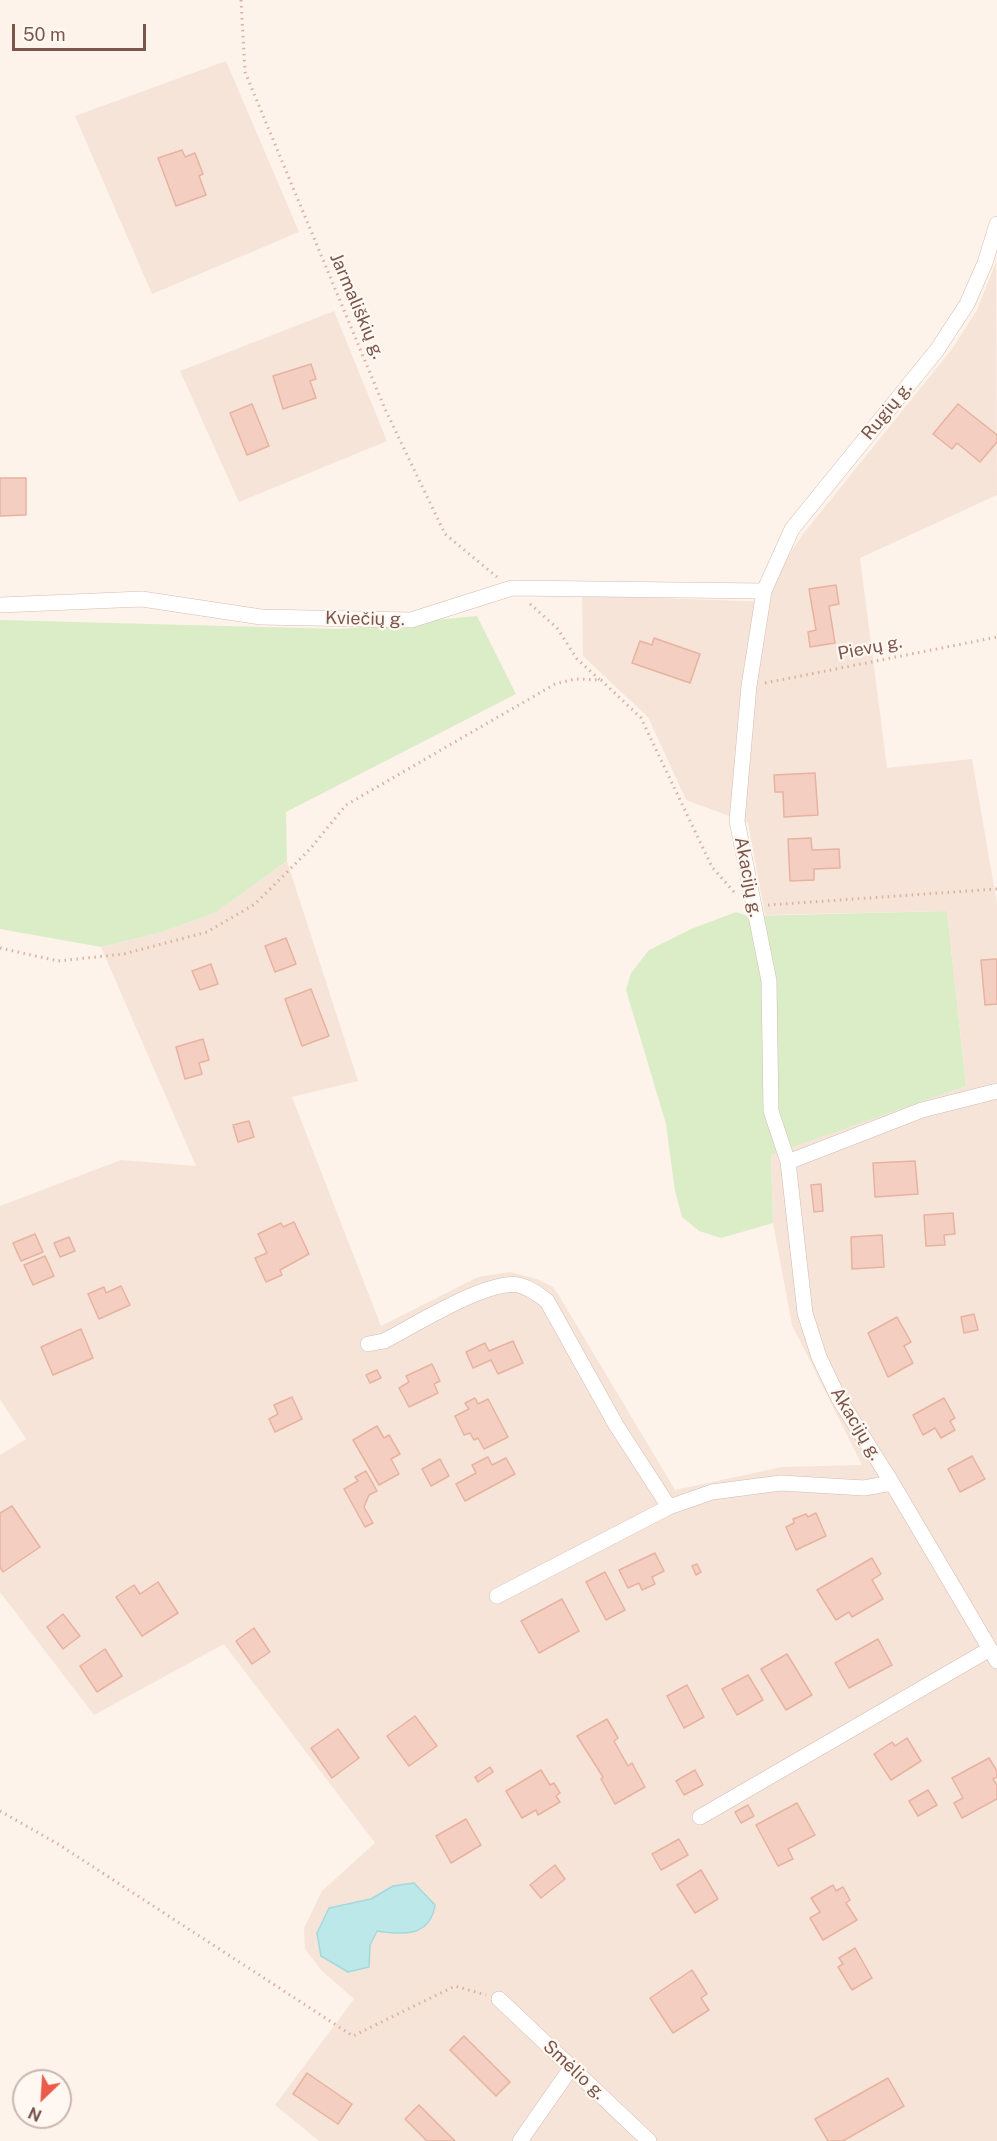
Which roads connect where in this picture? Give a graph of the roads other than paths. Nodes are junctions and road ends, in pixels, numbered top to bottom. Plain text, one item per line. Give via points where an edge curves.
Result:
1 (997, 224) edge
2 (764, 591) junction
3 (0, 605) edge
4 (997, 1091) edge
5 (788, 1162) junction
6 (368, 1344) dead end
7 (892, 1483) junction
8 (669, 1507) junction
9 (497, 1596) dead end
10 (993, 1655) edge
11 (700, 1817) dead end
12 (499, 2000) road end
13 (571, 2068) junction
14 (520, 2141) edge
15 (649, 2141) edge

1 - 2 street, Rugių g. via 967,304 937,350 792,529
2 - 3 street, Kviečių g. via 512,588 411,620 261,617 142,599
2 - 5 street, Akacijų g. via 749,686 737,821 769,981 771,1111
4 - 5 street via 922,1110
5 - 7 street, Akacijų g. via 806,1313 819,1357 838,1397
6 - 8 street via 384,1341 485,1289 518,1285 534,1291 547,1301 616,1425
7 - 8 street via 864,1488 781,1483 712,1492
7 - 10 street, Akacijų g.
8 - 9 street
10 - 11 street
12 - 13 street, Smėlio g.
13 - 14 street
13 - 15 street, Smėlio g.

